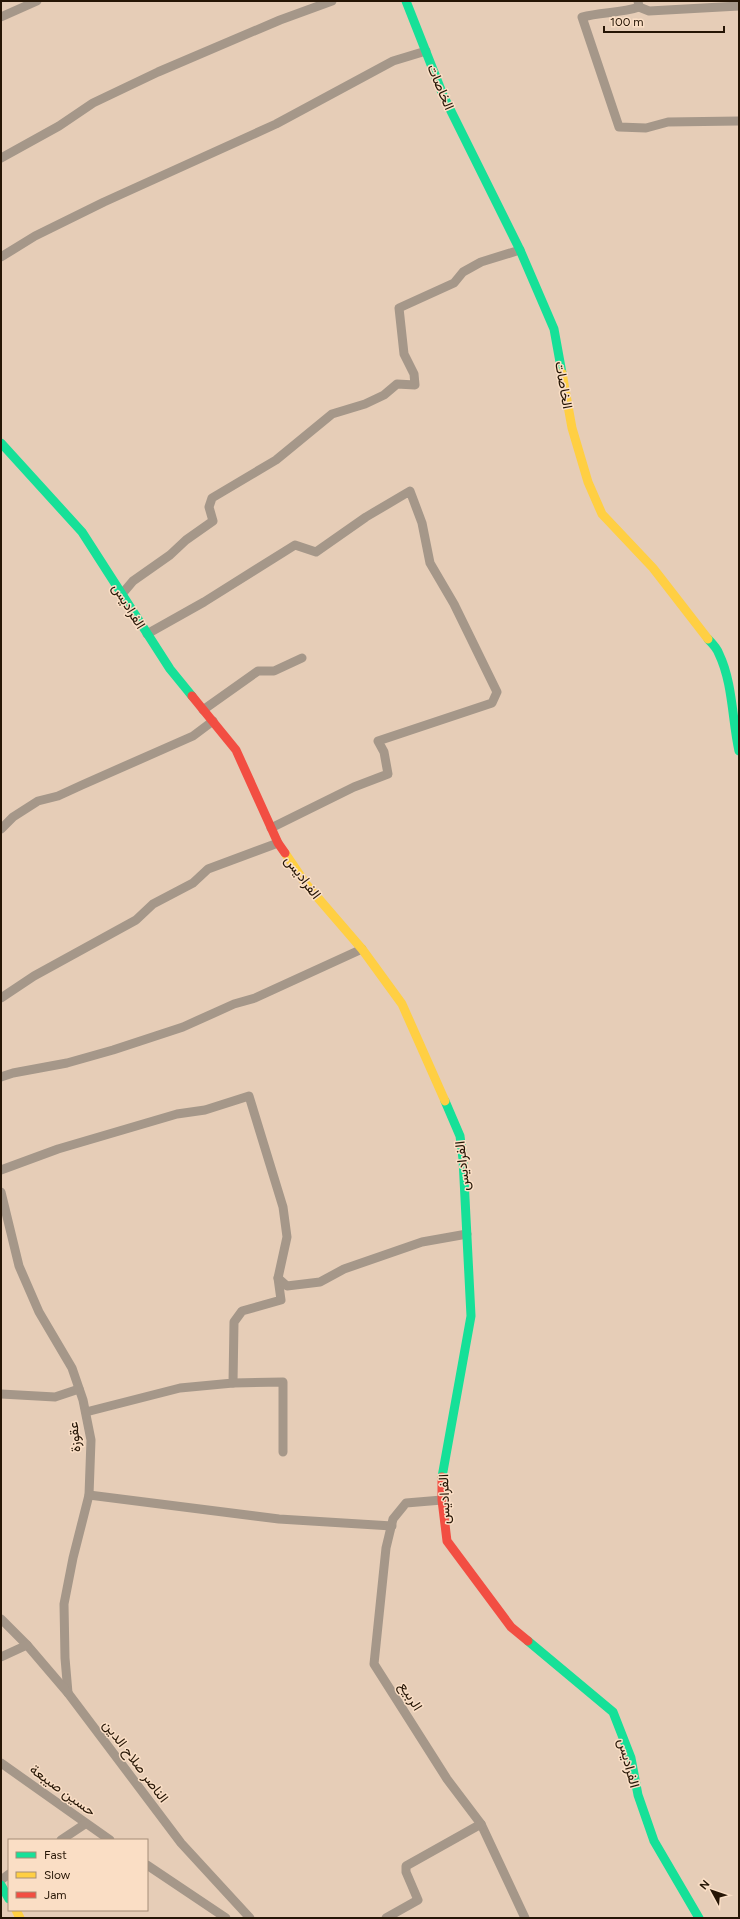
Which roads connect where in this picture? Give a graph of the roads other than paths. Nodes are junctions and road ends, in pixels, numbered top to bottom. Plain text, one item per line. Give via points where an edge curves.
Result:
1 (37, 1) edge
2 (332, 1) edge
3 (406, 1) edge
4 (638, 4) edge
5 (739, 6) edge
6 (1, 16) edge
7 (426, 51) junction
8 (739, 121) edge
9 (1, 158) edge
10 (520, 250) junction
11 (1, 257) edge
12 (1, 443) edge
13 (122, 594) junction
14 (147, 634) junction
15 (302, 658) dead end
16 (203, 710) junction
17 (213, 721) junction
18 (739, 751) edge
19 (271, 828) junction
20 (1, 829) edge
21 (278, 843) junction
22 (362, 949) junction
23 (1, 998) edge
24 (1, 1077) edge
25 (1, 1170) edge
26 (1, 1192) edge
27 (467, 1234) junction
28 (278, 1278) junction
29 (234, 1383) junction
30 (79, 1389) junction
31 (1, 1394) edge
32 (86, 1412) junction
33 (283, 1452) dead end
34 (89, 1495) junction
35 (442, 1500) junction
36 (392, 1526) junction
37 (1, 1619) edge
38 (27, 1645) junction
39 (1, 1657) edge
40 (68, 1693) junction
41 (1, 1763) edge
42 (85, 1824) junction
43 (481, 1824) junction
44 (62, 1839) edge
45 (108, 1839) edge
46 (148, 1866) edge
47 (1, 1885) edge
48 (8, 1897) edge
49 (226, 1918) edge
50 (250, 1918) edge
51 (386, 1918) edge
52 (525, 1918) edge
53 (699, 1918) edge

1 - 6 street
2 - 9 street via 273,23 125,87 93,103 59,126
3 - 7 street, الخاصات
4 - 5 street via 649,11
4 - 8 street via 631,10 582,17 619,127 646,128 668,122
7 - 10 street, الخاصات via 443,95
7 - 11 street via 393,61 276,124 104,202 35,236
10 - 13 street via 481,262 463,272 454,283 399,308 404,354 414,374 415,385 397,384 384,395 365,404 332,414 276,460 212,498 209,507 213,521 133,581
10 - 18 street, الخاصات via 554,329 572,428 588,482 602,514 653,568 719,653 728,683
12 - 13 street, الفراديس via 82,532
13 - 14 street, الفراديس
14 - 16 street, الفراديس via 170,669
14 - 19 street via 295,545 316,552 366,517 410,491 422,523 430,563 454,604 496,692 492,703 378,741 384,752 388,774 354,787
15 - 16 street via 274,671 258,671
16 - 17 street, الفراديس
17 - 19 street, الفراديس via 236,750
17 - 20 street via 193,736 82,786 38,801 13,817
19 - 21 street, الفراديس
21 - 22 street, الفراديس via 306,884
21 - 23 street via 208,869 193,883 153,904 136,920 34,976
22 - 24 street via 255,998 234,1004 183,1027 67,1063
22 - 27 street, الفراديس via 402,1004 460,1136 464,1159
25 - 28 street via 64,1147 177,1114 205,1110 248,1096 283,1208 287,1237
26 - 30 street, عقوزة via 19,1266 38,1312 72,1368
27 - 28 street via 422,1242 344,1269 320,1282 287,1286
27 - 35 street, الفراديس via 471,1316 442,1474
28 - 29 street via 281,1300 242,1311 234,1322
29 - 32 street via 180,1388
29 - 33 street via 283,1382
30 - 31 street via 55,1397
30 - 32 street, عقوزة
32 - 34 street, عقوزة via 91,1440
34 - 36 street via 279,1519
34 - 40 street, عقوزة via 64,1604
35 - 36 street, الربيع via 406,1503 393,1519
35 - 53 street, الفراديس via 447,1541 511,1628 613,1712 631,1758 638,1795 654,1841
36 - 43 street, الربيع via 386,1548 374,1664 447,1779
37 - 38 street, الناصر صلاح الدين
38 - 39 street
38 - 40 street, الناصر صلاح الدين
40 - 50 street, الناصر صلاح الدين via 180,1843
41 - 42 street, حسين صيبعة
42 - 44 street
42 - 45 street, حسين صيبعة
43 - 51 street via 406,1866 418,1900
43 - 52 street, الربيع
46 - 49 street
47 - 48 street

